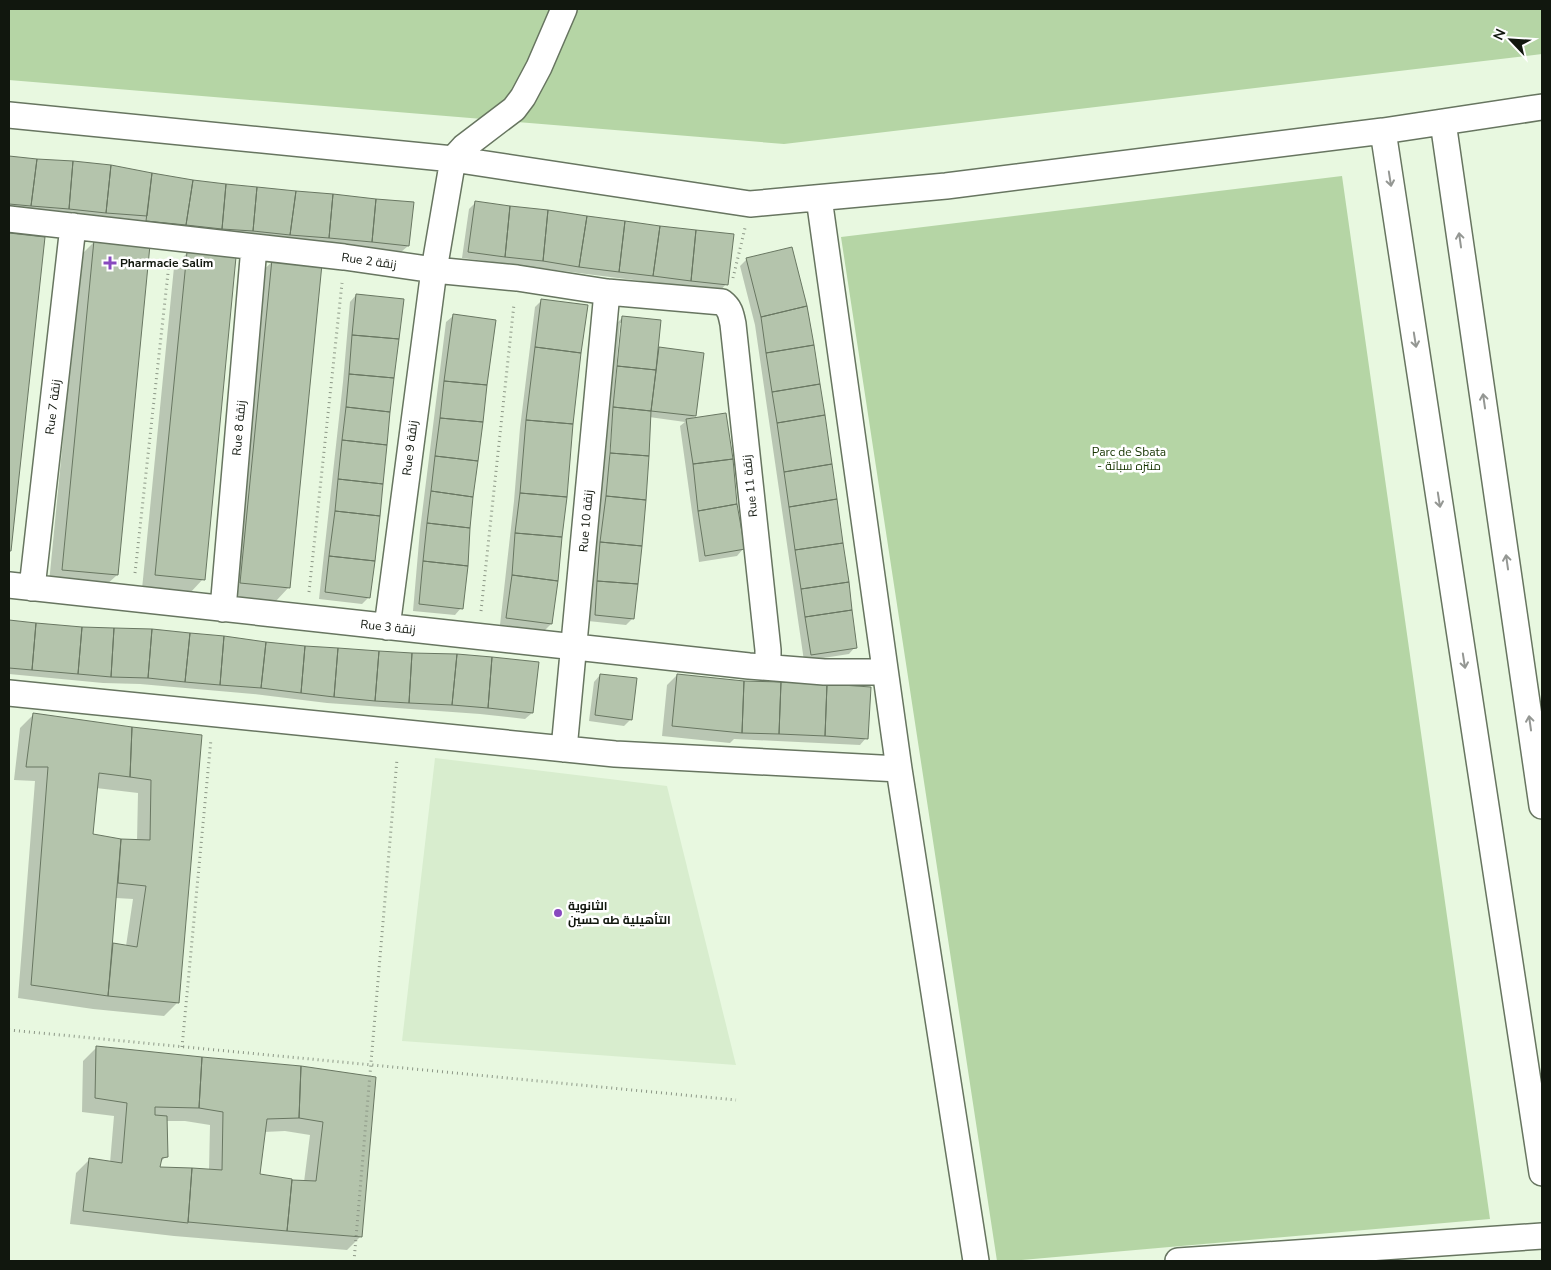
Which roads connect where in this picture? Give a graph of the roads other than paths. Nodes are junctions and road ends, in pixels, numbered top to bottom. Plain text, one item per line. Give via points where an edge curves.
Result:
1 (564, 9) edge
2 (1542, 107) edge
3 (9, 115) edge
4 (1443, 122) junction
5 (1383, 131) junction
6 (453, 159) junction
7 (819, 198) junction
8 (9, 219) edge
9 (73, 226) junction
10 (254, 247) junction
11 (434, 270) junction
12 (607, 292) junction
13 (727, 306) joint
14 (20, 586) edge
15 (223, 608) junction
16 (387, 627) junction
17 (574, 647) junction
18 (768, 667) junction
19 (886, 672) junction
20 (9, 693) edge
21 (564, 749) junction
22 (899, 769) junction
23 (1542, 806) edge
24 (1542, 1173) edge
25 (1542, 1236) edge
26 (976, 1261) edge
27 (1178, 1261) edge

1 - 6 street via 523,97 514,109
2 - 4 street
3 - 6 street
4 - 5 street
23 -> 4 street
5 - 7 street via 946,186
5 -> 24 street
6 - 7 street via 750,204
6 - 11 street, Rue 9 زنقة
7 - 19 street
8 - 9 street, Rue 2 زنقة
9 - 10 street, Rue 2 زنقة
9 - 14 street, Rue 7 زنقة
10 - 11 street, Rue 2 زنقة
10 - 15 street, Rue 8 زنقة
11 - 12 street, Rue 2 زنقة
11 - 16 street, Rue 9 زنقة
12 - 13 street, Rue 2 زنقة via 717,300
12 - 17 street, Rue 10 زنقة
13 - 18 street, Rue 11 زنقة via 733,324
14 - 15 street, Rue 3 زنقة
15 - 16 street, Rue 3 زنقة
16 - 17 street, Rue 3 زنقة
17 - 18 street, Rue 3 زنقة
17 - 21 street, Rue 10 زنقة
18 - 19 street, Rue 3 زنقة via 824,672
19 - 22 street
20 - 21 street
21 - 22 street
22 - 26 street
25 - 27 street

